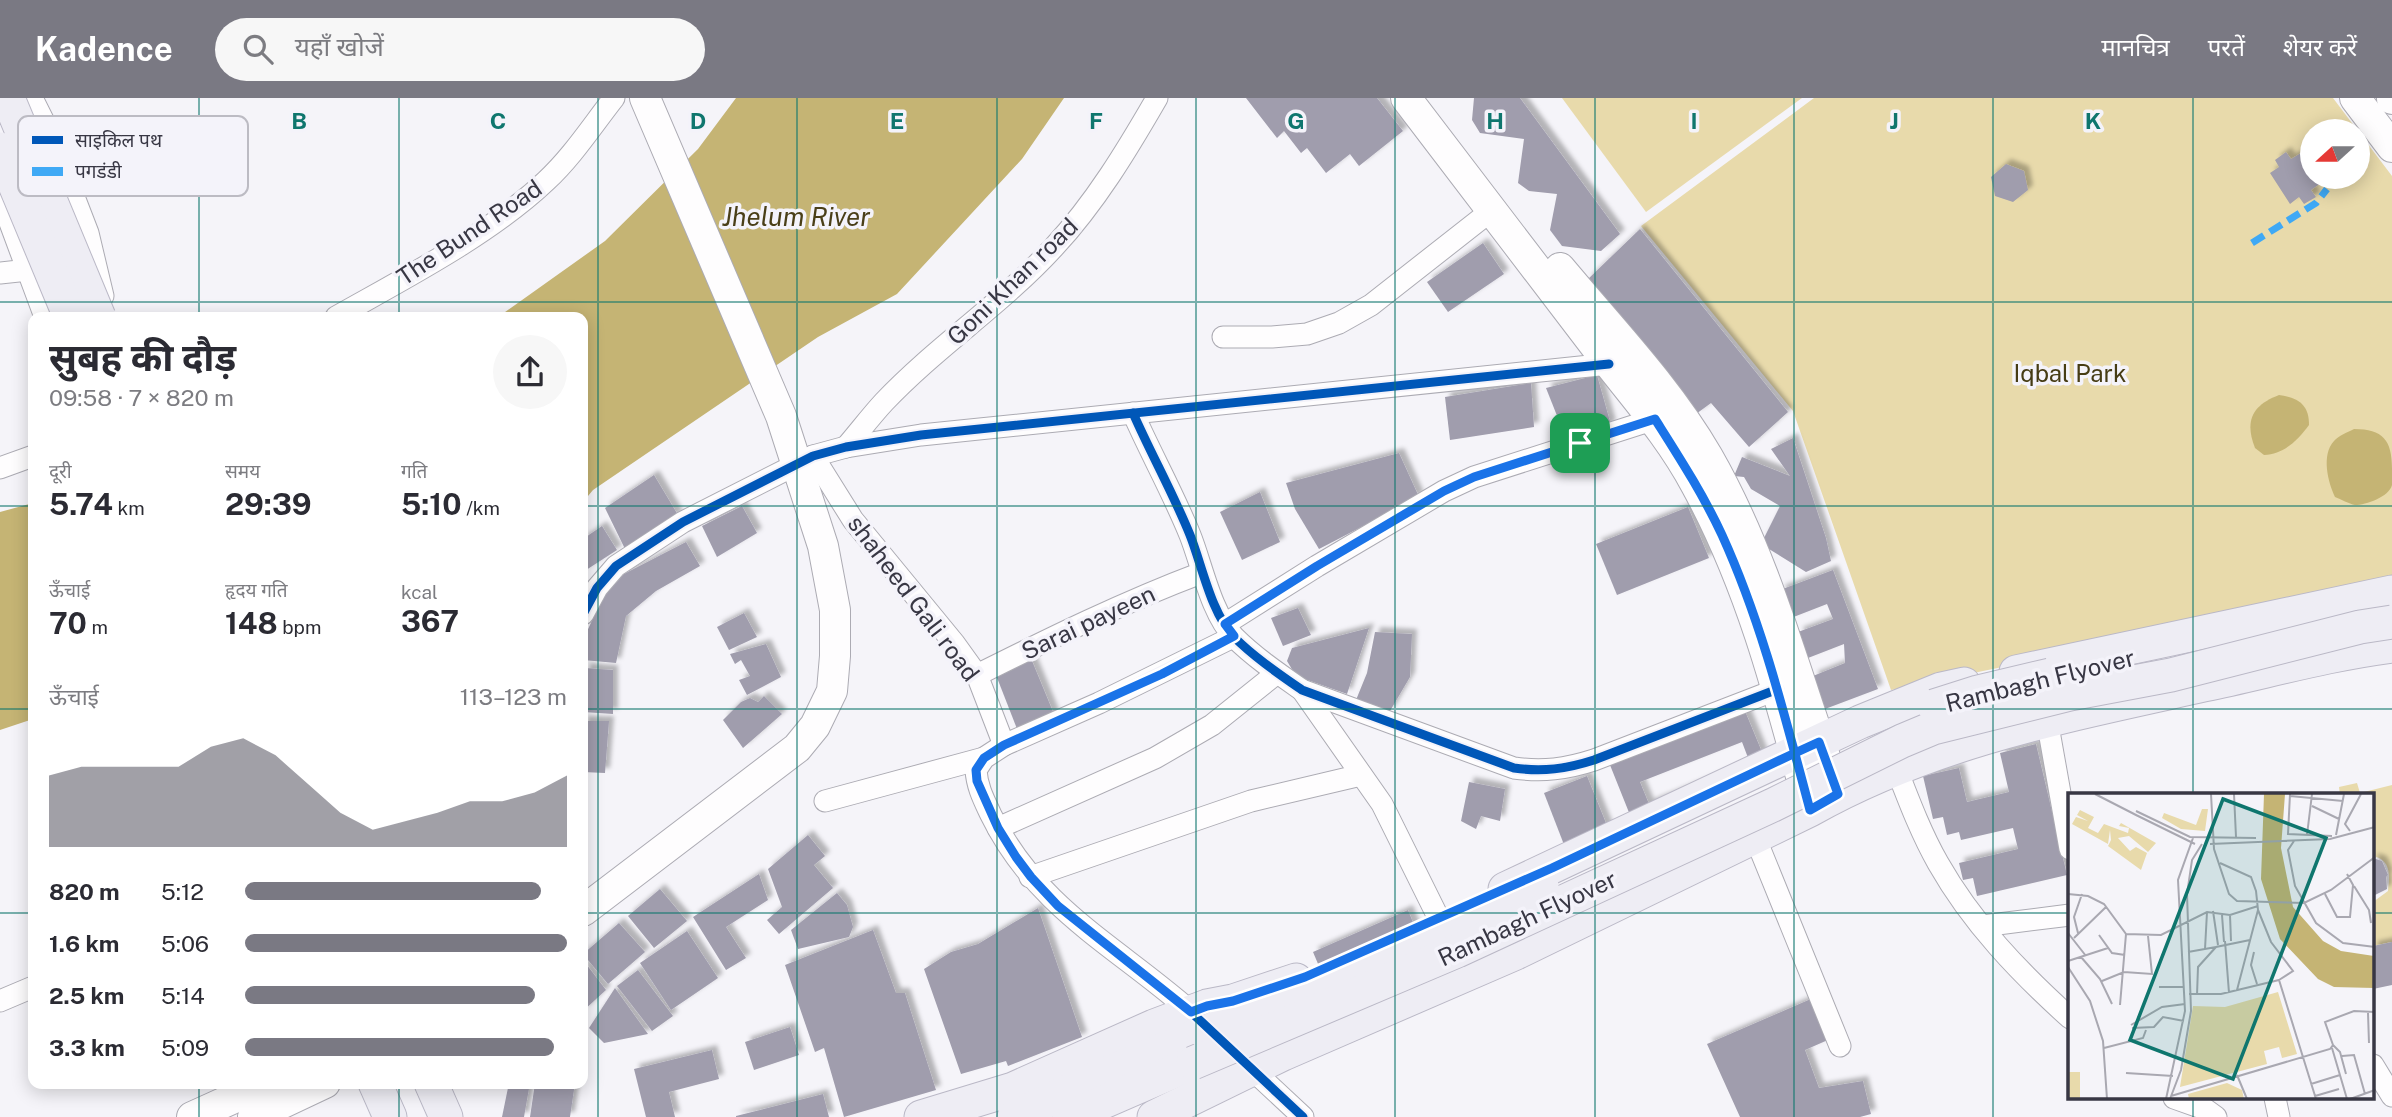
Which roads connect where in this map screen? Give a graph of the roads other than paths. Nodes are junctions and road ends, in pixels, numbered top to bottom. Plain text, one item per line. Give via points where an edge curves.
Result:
1 (8, 98) edge
2 (32, 98) edge
3 (614, 98) edge
4 (1157, 98) edge
5 (1406, 98) edge
6 (1425, 98) edge
7 (2355, 98) edge
8 (647, 102) edge
9 (41, 116) edge
10 (18, 122) edge
11 (2392, 147) edge
12 (0, 149) edge
13 (18, 193) edge
14 (0, 196) edge
15 (19, 196) edge
16 (49, 196) edge
17 (74, 196) edge
18 (1492, 210) junction
19 (28, 270) junction
20 (0, 273) edge
21 (43, 312) edge
22 (67, 312) edge
23 (97, 312) edge
24 (108, 312) edge
25 (345, 312) edge
26 (1223, 337) dead end
27 (1609, 364) junction
28 (1133, 413) junction
29 (1655, 419) junction
30 (846, 447) junction
31 (28, 458) edge
32 (804, 459) junction
33 (0, 468) edge
34 (1201, 573) junction
35 (2392, 592) edge
36 (2392, 599) edge
37 (588, 605) edge
38 (2392, 622) edge
39 (1229, 630) junction
40 (2392, 646) edge
41 (1277, 673) junction
42 (977, 675) junction
43 (1778, 689) junction
44 (1302, 690) junction
45 (2047, 720) junction
46 (1004, 745) junction
47 (1807, 747) junction
48 (984, 758) junction
49 (1897, 770) junction
50 (1361, 775) junction
51 (825, 802) dead end
52 (1824, 802) junction
53 (998, 828) junction
54 (1755, 837) junction
55 (2068, 838) edge
56 (1031, 877) junction
57 (588, 907) edge
58 (2068, 915) edge
59 (1439, 919) junction
60 (1982, 926) junction
61 (28, 990) edge
62 (0, 1001) edge
63 (1191, 1012) junction
64 (2068, 1016) edge
65 (1840, 1046) dead end
66 (2374, 1067) edge
67 (1251, 1069) junction
68 (254, 1089) edge
69 (312, 1089) edge
70 (378, 1089) edge
71 (401, 1089) edge
72 (417, 1089) edge
73 (434, 1089) edge
74 (2392, 1096) edge
75 (2180, 1100) edge
76 (2276, 1100) edge
77 (192, 1117) edge
78 (253, 1117) edge
79 (390, 1117) edge
80 (413, 1117) edge
81 (429, 1117) edge
82 (446, 1117) edge
83 (921, 1117) edge
84 (1014, 1117) edge
85 (1069, 1117) edge
86 (1154, 1117) edge
87 (1303, 1117) edge
88 (2216, 1117) edge
89 (2280, 1117) edge

1 - 10 main road, bridge
2 - 9 street
3 - 25 street, The Bund Road via 563,163 516,206
4 - 30 street, Goni Khan road via 1117,164 1054,248 885,402
5 - 18 street
6 - 47 street via 1508,208 1671,402 1707,456 1767,582
7 - 11 street
8 - 32 street via 781,416
12 - 13 main road, bridge
14 - 19 street
15 - 22 main road, bridge
16 - 23 main road, bridge
17 - 24 street
18 - 26 street via 1371,304 1339,323 1307,334
18 - 27 street
19 - 20 street
19 - 21 street
27 - 28 street
27 - 29 street
28 - 30 street
28 - 34 street via 1189,534
29 - 39 street via 1464,482 1317,566
29 - 43 street via 1722,535
30 - 32 street
31 - 33 street
32 - 37 street via 683,522 616,566
32 - 42 street, shaheed Gali road
32 - 57 street via 835,610 832,691 815,726 797,748
34 - 39 street
34 - 42 street, Sarai payeen via 1084,621
35 - 47 main road via 1941,689
36 - 84 main road, Rambagh Flyover, bridge via 1945,702 1432,936
38 - 85 main road, Rambagh Flyover, bridge via 1933,728 1457,951
39 - 41 street
39 - 46 street via 1112,698
40 - 45 main road
41 - 44 street
41 - 53 street via 1212,725 1155,758
42 - 46 street, shaheed Gali road
43 - 44 street via 1594,760 1538,771 1514,768
43 - 47 street
44 - 50 street
45 - 49 main road via 1957,745
45 - 55 street
46 - 48 street
47 - 52 street
47 - 59 main road
48 - 51 street
48 - 53 street via 976,770 977,781
49 - 52 main road
49 - 60 street via 1938,864
50 - 56 street via 1251,801
50 - 59 street via 1382,804
52 - 54 main road
53 - 56 street
54 - 65 street
54 - 67 main road via 1516,953
56 - 63 street via 1058,906
58 - 60 street
59 - 63 main road via 1305,977
60 - 64 street via 2025,977
61 - 62 street
63 - 67 street
63 - 83 main road via 1013,1089
66 - 74 street
67 - 86 main road
67 - 87 street
68 - 77 street
69 - 78 street
70 - 79 main road
71 - 80 main road
72 - 81 main road
73 - 82 main road
75 - 88 street
76 - 89 street

